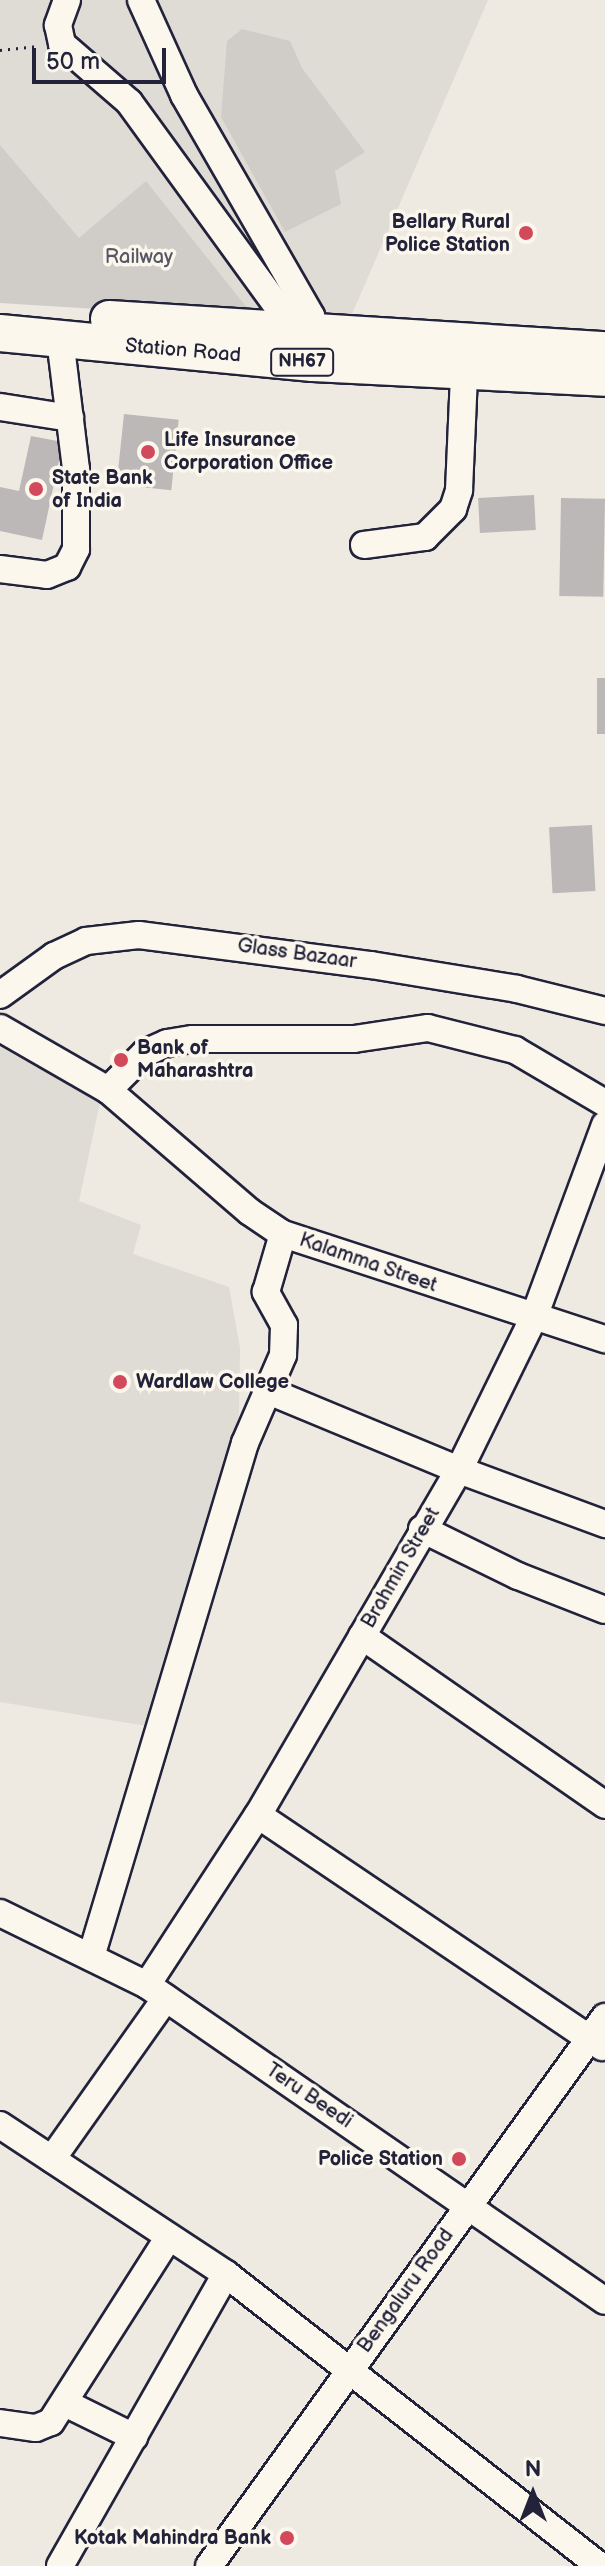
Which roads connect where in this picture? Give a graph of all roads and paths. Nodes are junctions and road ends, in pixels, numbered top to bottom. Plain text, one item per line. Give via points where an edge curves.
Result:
1 (67, 0) edge
2 (141, 0) edge
3 (62, 44) junction
4 (0, 50) edge
5 (0, 308) edge
6 (0, 333) edge
7 (60, 339) junction
8 (310, 348) junction
9 (605, 350) edge
10 (464, 374) junction
11 (605, 378) edge
12 (0, 407) edge
13 (70, 418) junction
14 (364, 545) dead end
15 (0, 569) edge
16 (0, 995) edge
17 (605, 1011) edge
18 (0, 1028) edge
19 (108, 1090) junction
20 (605, 1103) edge
21 (605, 1125) edge
22 (283, 1234) junction
23 (534, 1317) junction
24 (605, 1339) edge
25 (266, 1390) junction
26 (459, 1470) junction
27 (605, 1524) edge
28 (422, 1529) junction
29 (605, 1610) edge
30 (362, 1636) junction
31 (605, 1805) edge
32 (258, 1815) junction
33 (0, 1913) edge
34 (91, 1957) junction
35 (156, 1992) junction
36 (605, 2017) edge
37 (597, 2044) edge
38 (0, 2125) edge
39 (52, 2159) junction
40 (467, 2205) junction
41 (169, 2237) junction
42 (226, 2274) junction
43 (605, 2301) edge
44 (349, 2369) junction
45 (67, 2404) junction
46 (0, 2423) edge
47 (134, 2437) junction
48 (60, 2566) edge
49 (209, 2566) edge
50 (600, 2566) edge

1 - 3 street via 58,25
2 - 8 street via 184,95 311,316
3 - 4 path
3 - 8 street via 129,102
5 - 8 highway, Station Road / NH67
6 - 7 highway, Station Road / NH67
7 - 8 highway, Station Road / NH67
7 - 13 street
8 - 9 highway, NH67
8 - 10 highway, Station Road / NH67
10 - 11 highway, Station Road / NH67
10 - 14 street via 459,490 453,509 425,537
12 - 13 street
13 - 15 street via 76,549 67,567 47,575
16 - 17 street, Glass Bazaar via 54,956 86,941 139,935 371,965 517,989
18 - 19 street, Kalamma Street
19 - 20 street via 145,1053 167,1043 208,1038 354,1039 428,1028 515,1050
19 - 22 street, Kalamma Street
21 - 23 street, Brahmin Street
22 - 23 street, Kalamma Street
22 - 25 street via 266,1292 287,1340
23 - 24 street, Kalamma Street
23 - 26 street, Brahmin Street
25 - 26 street
25 - 34 street via 145,1764
26 - 27 street
26 - 28 street, Brahmin Street
28 - 29 street
28 - 30 street, Brahmin Street
30 - 31 street via 458,1708
30 - 32 street, Brahmin Street
32 - 35 street, Brahmin Street
32 - 37 street
33 - 34 street, Teru Beedi
34 - 35 street, Teru Beedi
35 - 39 street, Brahmin Street
35 - 40 street, Teru Beedi
36 - 37 street, Bengaluru Road
37 - 40 street, Bengaluru Road
38 - 39 street
39 - 41 street
40 - 43 street, Teru Beedi
40 - 44 street, Bengaluru Road
41 - 42 street
41 - 45 street
42 - 44 street
42 - 47 street
44 - 49 street, Bengaluru Road
44 - 50 street
45 - 46 street via 44,2427
45 - 47 street
47 - 48 street

